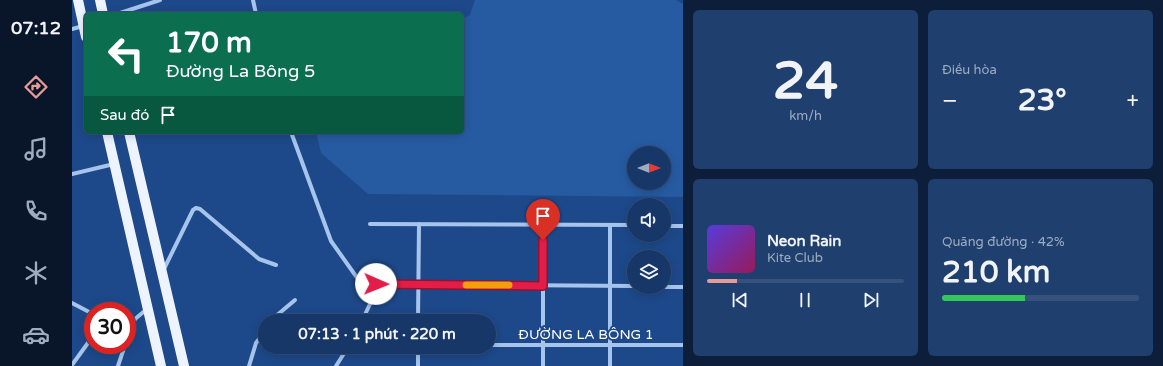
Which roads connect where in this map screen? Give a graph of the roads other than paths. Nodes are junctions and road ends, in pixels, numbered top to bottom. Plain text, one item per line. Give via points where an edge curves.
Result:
1 (78, 0) edge
2 (100, 0) edge
3 (160, 0) edge
4 (253, 0) edge
5 (103, 12) edge
6 (123, 12) edge
7 (256, 12) edge
8 (84, 21) edge
9 (84, 25) edge
10 (72, 29) edge
11 (107, 134) edge
12 (129, 134) edge
13 (292, 134) edge
14 (114, 164) junction
15 (72, 174) edge
16 (370, 224) dead end
17 (419, 224) junction
18 (543, 225) junction
19 (610, 225) junction
20 (627, 225) edge
21 (671, 226) edge
22 (683, 226) edge
23 (276, 265) dead end
24 (161, 274) junction
25 (362, 284) junction
26 (419, 284) junction
27 (543, 286) junction
28 (610, 286) junction
29 (627, 286) edge
30 (671, 286) edge
31 (683, 287) edge
32 (295, 300) dead end
33 (72, 302) edge
34 (148, 308) junction
35 (84, 309) edge
36 (278, 314) edge
37 (365, 314) edge
38 (418, 314) edge
39 (136, 318) edge
40 (258, 340) edge
41 (496, 345) edge
42 (543, 345) junction
43 (610, 345) junction
44 (683, 345) edge
45 (84, 348) edge
46 (122, 354) edge
47 (344, 354) edge
48 (418, 354) edge
49 (72, 365) edge
50 (118, 366) edge
51 (161, 366) edge
52 (184, 366) edge
53 (249, 366) edge
54 (336, 366) edge
55 (418, 366) edge
56 (543, 366) edge
57 (610, 366) edge

1 - 8 main road
2 - 5 main road
3 - 6 street
4 - 7 street
9 - 10 street
11 - 14 main road
12 - 24 main road
13 - 25 street via 331,241
14 - 15 street
14 - 34 main road
16 - 17 street
17 - 18 street
17 - 26 street
18 - 19 street
18 - 27 street
19 - 20 street
19 - 28 street
21 - 22 street
23 - 24 street via 259,259 196,208
24 - 52 main road
25 - 26 street
25 - 37 street via 370,299
26 - 27 street
26 - 38 street
27 - 28 street
27 - 42 street
28 - 29 street
28 - 43 street
30 - 31 street
32 - 36 street
33 - 35 street
34 - 39 street
34 - 51 main road
40 - 53 street
41 - 42 street, ĐƯỜNG LA BÔNG 1
42 - 43 street, ĐƯỜNG LA BÔNG 1
42 - 56 street
43 - 44 street, ĐƯỜNG LA BÔNG 1
43 - 57 street
45 - 49 street
46 - 50 street
47 - 54 street
48 - 55 street

